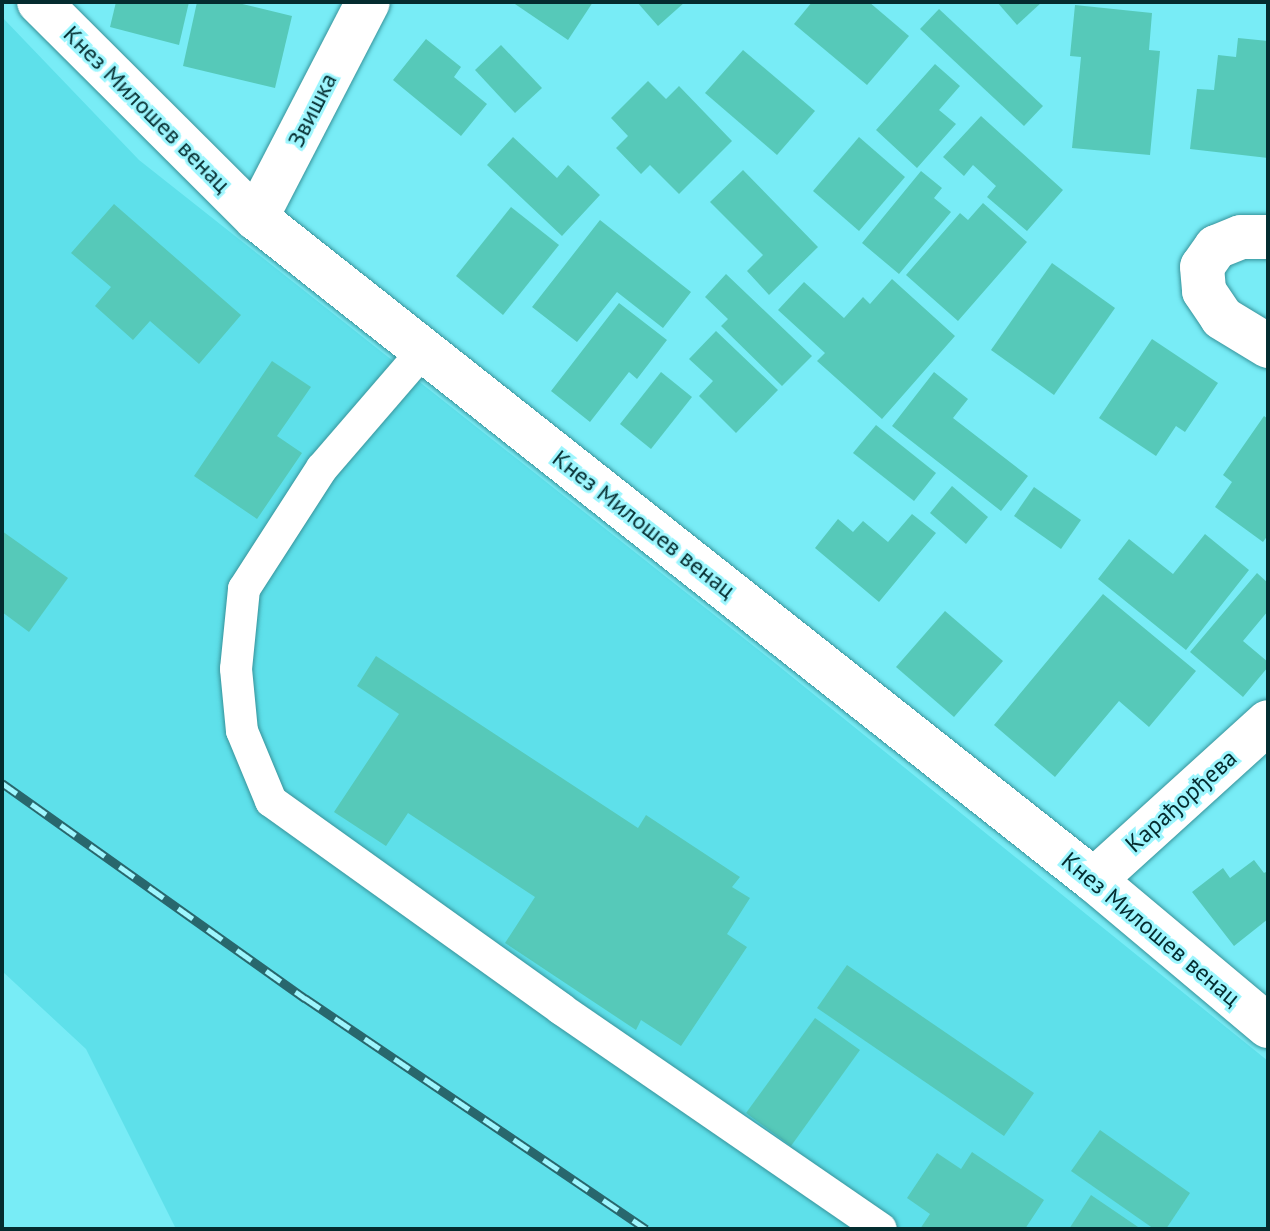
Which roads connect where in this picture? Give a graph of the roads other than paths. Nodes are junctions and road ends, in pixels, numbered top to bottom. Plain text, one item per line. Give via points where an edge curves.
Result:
1 (39, 2) edge
2 (368, 2) edge
3 (256, 218) junction
4 (1268, 237) edge
5 (1268, 346) edge
6 (424, 350) junction
7 (1268, 722) edge
8 (1094, 880) junction
9 (1268, 1026) edge
10 (881, 1229) edge

1 - 3 street, Кнез Милошев венац
2 - 3 street, Звишка
3 - 6 street, Кнез Милошев венац
4 - 5 street via 1241,237 1216,247 1202,267 1204,291 1222,318
6 - 8 street, Кнез Милошев венац
6 - 10 lane via 322,468 244,589 236,669 242,731 271,801
7 - 8 street, Карађорђева
8 - 9 street, Кнез Милошев венац

